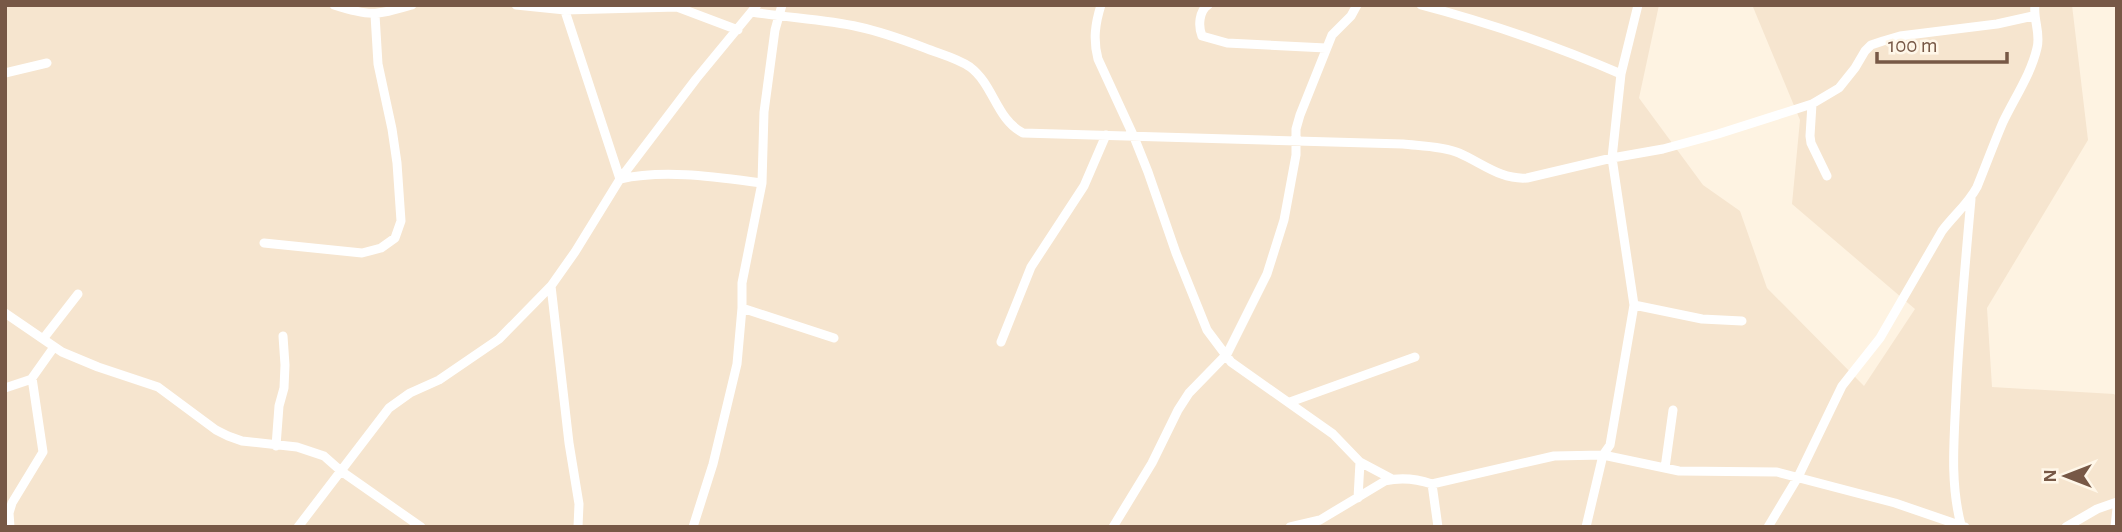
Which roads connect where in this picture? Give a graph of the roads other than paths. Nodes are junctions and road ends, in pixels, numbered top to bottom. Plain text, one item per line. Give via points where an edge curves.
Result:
1 (334, 5) edge
2 (412, 5) edge
3 (516, 5) edge
4 (782, 5) edge
5 (1101, 5) edge
6 (1208, 5) edge
7 (1357, 5) edge
8 (1421, 5) edge
9 (1638, 5) edge
10 (2035, 5) edge
11 (564, 8) edge
12 (755, 9) edge
13 (375, 15) junction
14 (2034, 16) junction
15 (779, 17) junction
16 (738, 30) junction
17 (1326, 48) junction
18 (47, 63) dead end
19 (5, 73) edge
20 (1621, 74) junction
21 (1812, 104) junction
22 (1106, 135) junction
23 (1134, 137) junction
24 (1297, 141) junction
25 (1612, 158) junction
26 (1827, 176) dead end
27 (620, 179) junction
28 (762, 183) junction
29 (1972, 197) junction
30 (264, 243) dead end
31 (551, 286) junction
32 (78, 294) dead end
33 (1634, 305) junction
34 (742, 308) junction
35 (5, 313) edge
36 (1742, 321) dead end
37 (283, 336) dead end
38 (834, 338) dead end
39 (43, 339) junction
40 (1001, 342) dead end
41 (54, 347) junction
42 (1227, 354) junction
43 (1415, 357) dead end
44 (32, 379) junction
45 (5, 388) edge
46 (1290, 402) junction
47 (1673, 410) dead end
48 (276, 446) junction
49 (1603, 455) junction
50 (1360, 462) junction
51 (1665, 468) junction
52 (341, 471) junction
53 (1798, 477) junction
54 (1392, 479) junction
55 (1432, 484) junction
56 (1358, 498) junction
57 (2117, 502) edge
58 (2117, 508) edge
59 (1963, 526) edge
60 (10, 527) edge
61 (298, 527) edge
62 (421, 527) edge
63 (578, 527) edge
64 (692, 527) edge
65 (1113, 527) edge
66 (1290, 527) edge
67 (1438, 527) edge
68 (1586, 527) edge
69 (1768, 527) edge
70 (2067, 527) edge
71 (2115, 527) edge

1 - 13 street
2 - 13 street
3 - 11 street
4 - 15 street
5 - 23 street via 1094,46
6 - 17 street via 1201,14 1202,36 1227,43
7 - 17 street
8 - 20 street via 1501,27
9 - 20 street
10 - 14 street
11 - 16 street via 677,7
11 - 27 street
12 - 15 street
12 - 16 street
13 - 30 street via 378,64 397,163 401,220 395,239 362,253
14 - 21 street via 1900,36 1871,45 1839,88
14 - 29 street via 2037,49
15 - 22 street via 858,27 960,61 972,68 1004,118 1023,133
15 - 28 street via 764,112
16 - 27 street
17 - 24 street via 1300,115
18 - 19 street
20 - 25 street
21 - 25 street via 1663,149
21 - 26 street via 1811,143
22 - 23 street
22 - 40 street via 1084,186 1031,267
23 - 24 street
23 - 42 street via 1207,330
24 - 25 street via 1403,144 1457,152 1517,179
24 - 42 street via 1277,245
25 - 33 street
27 - 28 street via 665,175
27 - 31 street
28 - 34 street via 743,275
29 - 53 street via 1942,232 1880,338 1842,386
29 - 59 street via 1960,308 1953,467 1953,489
31 - 52 street via 499,339 390,408
31 - 63 street via 579,504
32 - 39 street
33 - 36 street via 1690,317
33 - 49 street via 1610,445
34 - 38 street
34 - 64 street via 737,364
35 - 39 street
37 - 48 street via 284,387
39 - 41 street
41 - 44 street
41 - 48 street via 158,387 229,436
42 - 46 street via 1231,362
42 - 65 street via 1189,393
43 - 46 street
44 - 45 street
44 - 60 street via 43,452 12,503
46 - 50 street via 1333,434
47 - 51 street
48 - 52 street via 312,451
49 - 51 street
49 - 55 street via 1554,456
49 - 68 street
50 - 54 street
50 - 56 street
51 - 53 street via 1767,471
52 - 61 street
52 - 62 street
53 - 59 street
53 - 69 street
54 - 55 street
54 - 56 street
55 - 67 street
56 - 66 street via 1320,520
57 - 70 street
58 - 71 street

